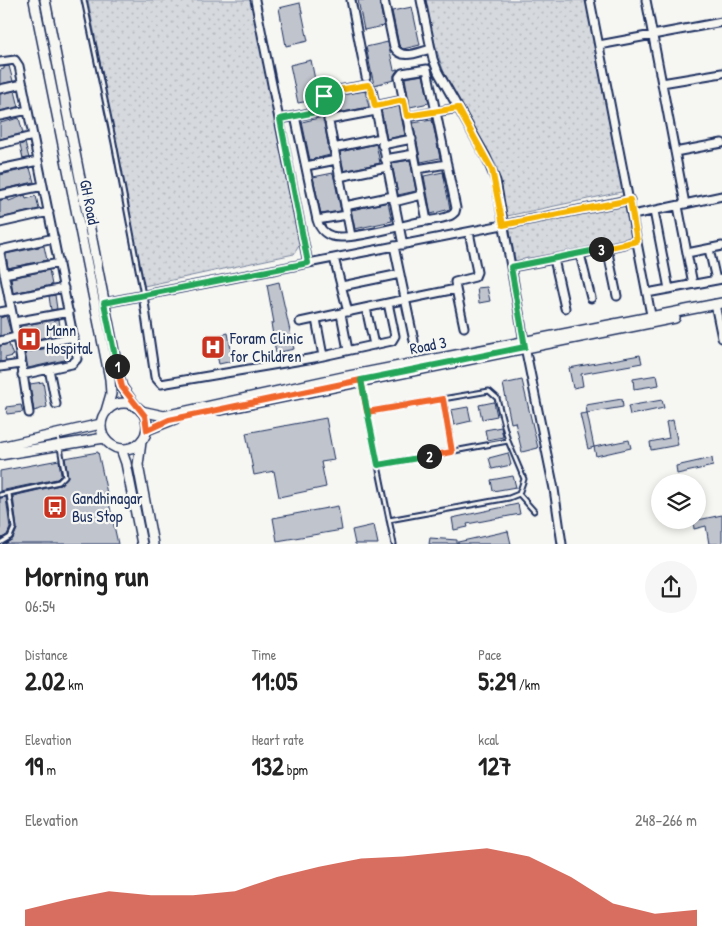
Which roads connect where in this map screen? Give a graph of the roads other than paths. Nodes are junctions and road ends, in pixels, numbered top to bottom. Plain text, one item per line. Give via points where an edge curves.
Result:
1 (34, 0) edge
2 (45, 0) edge
3 (84, 0) edge
4 (255, 0) edge
5 (351, 0) edge
6 (384, 0) edge
7 (421, 0) edge
8 (590, 0) edge
9 (646, 0) edge
10 (722, 22) edge
11 (653, 35) junction
12 (599, 45) junction
13 (431, 49) junction
14 (0, 62) edge
15 (722, 73) edge
16 (366, 77) dead end
17 (662, 83) junction
18 (23, 84) junction
19 (0, 89) edge
20 (404, 100) junction
21 (375, 108) junction
22 (458, 108) junction
23 (28, 110) junction
24 (326, 110) junction
25 (436, 111) junction
26 (0, 116) edge
27 (295, 116) junction
28 (407, 116) junction
29 (280, 119) junction
30 (328, 120) junction
31 (34, 136) junction
32 (412, 139) junction
33 (381, 141) junction
34 (722, 143) edge
35 (0, 144) edge
36 (333, 148) junction
37 (676, 152) junction
38 (414, 154) junction
39 (385, 159) junction
40 (336, 160) junction
41 (38, 161) junction
42 (447, 164) junction
43 (306, 166) junction
44 (387, 167) junction
45 (0, 169) edge
46 (417, 169) junction
47 (339, 177) junction
48 (43, 186) junction
49 (0, 195) edge
50 (422, 195) junction
51 (722, 197) edge
52 (393, 199) junction
53 (630, 200) junction
54 (682, 205) junction
55 (345, 206) junction
56 (654, 211) junction
57 (49, 212) junction
58 (347, 215) junction
59 (633, 215) junction
60 (316, 220) junction
61 (427, 221) junction
62 (0, 223) edge
63 (503, 225) junction
64 (399, 226) junction
65 (469, 232) junction
66 (351, 236) junction
67 (54, 238) junction
68 (637, 241) junction
69 (403, 245) junction
70 (394, 246) junction
71 (722, 246) edge
72 (607, 248) junction
73 (709, 249) junction
74 (0, 252) edge
75 (580, 254) junction
76 (687, 254) junction
77 (334, 258) junction
78 (554, 259) junction
79 (59, 263) junction
80 (308, 263) junction
81 (511, 267) junction
82 (4, 274) junction
83 (400, 274) junction
84 (719, 280) edge
85 (693, 284) junction
86 (342, 286) junction
87 (64, 288) junction
88 (670, 288) junction
89 (456, 289) junction
90 (647, 292) junction
91 (143, 295) junction
92 (617, 296) dead end
93 (591, 298) dead end
94 (9, 299) junction
95 (406, 300) junction
96 (104, 303) junction
97 (388, 303) junction
98 (719, 307) edge
99 (366, 308) junction
100 (565, 308) dead end
101 (11, 310) junction
102 (0, 312) edge
103 (69, 312) junction
104 (344, 313) junction
105 (316, 319) junction
106 (652, 320) junction
107 (14, 322) junction
108 (300, 322) dead end
109 (464, 326) dead end
110 (16, 337) junction
111 (74, 337) junction
112 (722, 338) edge
113 (0, 340) edge
114 (414, 341) dead end
115 (525, 344) junction
116 (374, 345) junction
117 (19, 348) junction
118 (348, 350) junction
119 (324, 356) junction
120 (21, 364) junction
121 (0, 368) edge
122 (49, 369) junction
123 (22, 375) junction
124 (360, 377) junction
125 (443, 399) junction
126 (56, 404) dead end
127 (139, 409) junction
128 (106, 411) junction
129 (367, 412) junction
130 (29, 413) dead end
131 (101, 424) junction
132 (147, 430) junction
133 (57, 434) junction
134 (104, 438) junction
135 (508, 441) junction
136 (140, 442) junction
137 (59, 444) junction
138 (0, 447) edge
139 (121, 449) junction
140 (452, 452) junction
141 (0, 455) edge
142 (378, 465) junction
143 (9, 494) junction
144 (519, 494) junction
145 (0, 495) edge
146 (534, 511) dead end
147 (389, 520) junction
148 (0, 543) edge
149 (142, 544) edge
150 (152, 544) edge
151 (394, 544) edge
152 (562, 544) edge

1 - 128 main road, GH Road via 110,379 111,394
2 - 96 main road, GH Road
3 - 91 lane
4 - 29 street
5 - 16 street
6 - 13 street via 396,52 404,55
7 - 13 street
8 - 12 street
9 - 11 street
10 - 11 street
11 - 12 street
11 - 17 street
12 - 53 street
13 - 22 street via 438,72
14 - 18 street via 15,60
15 - 17 street
17 - 37 street
18 - 19 street
18 - 23 street
20 - 21 street
20 - 25 street via 401,74 425,69
20 - 28 street
21 - 24 street via 368,85 327,92 324,96
21 - 30 street
21 - 33 street
22 - 25 street
22 - 63 street via 492,170
23 - 26 street
23 - 31 street
24 - 27 street
24 - 30 street
25 - 28 street
25 - 42 street
27 - 29 street
27 - 43 street
28 - 32 street
29 - 80 street
30 - 36 street
31 - 35 street
31 - 41 street
32 - 33 street
32 - 38 street
33 - 36 street
33 - 39 street
34 - 37 street
36 - 40 street
37 - 54 street
38 - 39 street
38 - 46 street
39 - 44 street
40 - 43 street
40 - 47 street
41 - 45 street
41 - 48 street
42 - 46 street
42 - 61 street via 455,212
43 - 60 street
44 - 47 street
44 - 52 street
46 - 50 street
47 - 55 street
48 - 49 street
48 - 57 street
50 - 52 street
50 - 61 street
51 - 54 street
52 - 55 street
52 - 64 street
53 - 59 street
53 - 63 street
54 - 56 street
54 - 76 street
55 - 58 street
56 - 59 street
56 - 88 street
57 - 62 street
57 - 67 street
58 - 60 street
58 - 66 street
59 - 68 street
60 - 66 street via 327,234
61 - 64 street
63 - 65 street
63 - 81 street
64 - 66 street
64 - 69 street
65 - 69 street
65 - 89 street via 478,272 475,277 455,282
67 - 74 street
67 - 79 street
68 - 72 street
68 - 90 street
69 - 70 street
70 - 77 street
70 - 83 street
71 - 73 street
72 - 75 street
72 - 92 street
73 - 76 street
73 - 84 street
74 - 82 street
75 - 78 street
75 - 93 street
76 - 85 street
77 - 80 street
77 - 86 street
78 - 81 street
78 - 100 street
79 - 82 street
79 - 87 street
80 - 91 street
81 - 115 street
82 - 94 street
83 - 86 street
83 - 95 street
84 - 85 street
85 - 88 street
86 - 104 street
87 - 94 street
87 - 103 street
88 - 90 street
89 - 95 street
89 - 109 street
90 - 106 street
91 - 96 street
91 - 119 street via 155,377 161,384
94 - 101 street
95 - 97 street
95 - 114 street
96 - 127 main road, GH Road via 122,387
97 - 99 street
97 - 116 street via 395,339
98 - 106 main road, Road 3
98 - 112 street
99 - 104 street
99 - 116 street
101 - 102 street
101 - 107 street
103 - 107 street
103 - 111 street
104 - 105 street
104 - 118 street
105 - 108 street
105 - 119 street
106 - 115 main road, Road 3
107 - 110 street
110 - 113 street
110 - 117 street
111 - 117 street
111 - 122 street via 78,355 75,362
115 - 124 main road, Road 3
115 - 152 street
116 - 118 street
117 - 120 street
118 - 119 street
120 - 121 street
120 - 123 street
122 - 123 street
122 - 126 street
123 - 130 street
124 - 127 main road, Road 3 via 164,416
124 - 129 lane
124 - 132 main road, Road 3 via 169,420
125 - 129 lane
125 - 135 lane via 492,392 497,398
125 - 140 lane
127 - 128 main road via 124,403
127 - 132 main road
128 - 131 main road
129 - 142 lane
131 - 133 main road
131 - 134 main road
132 - 136 main road
133 - 137 lane
133 - 138 main road
134 - 137 main road
134 - 139 main road
135 - 140 lane
135 - 144 lane via 524,478
136 - 139 main road
136 - 150 main road via 138,465
137 - 141 main road
137 - 143 lane via 65,476 59,482
139 - 149 main road
140 - 142 lane
142 - 147 lane
143 - 145 lane
143 - 148 lane via 14,528 10,537
144 - 146 lane
144 - 147 lane
147 - 151 lane

